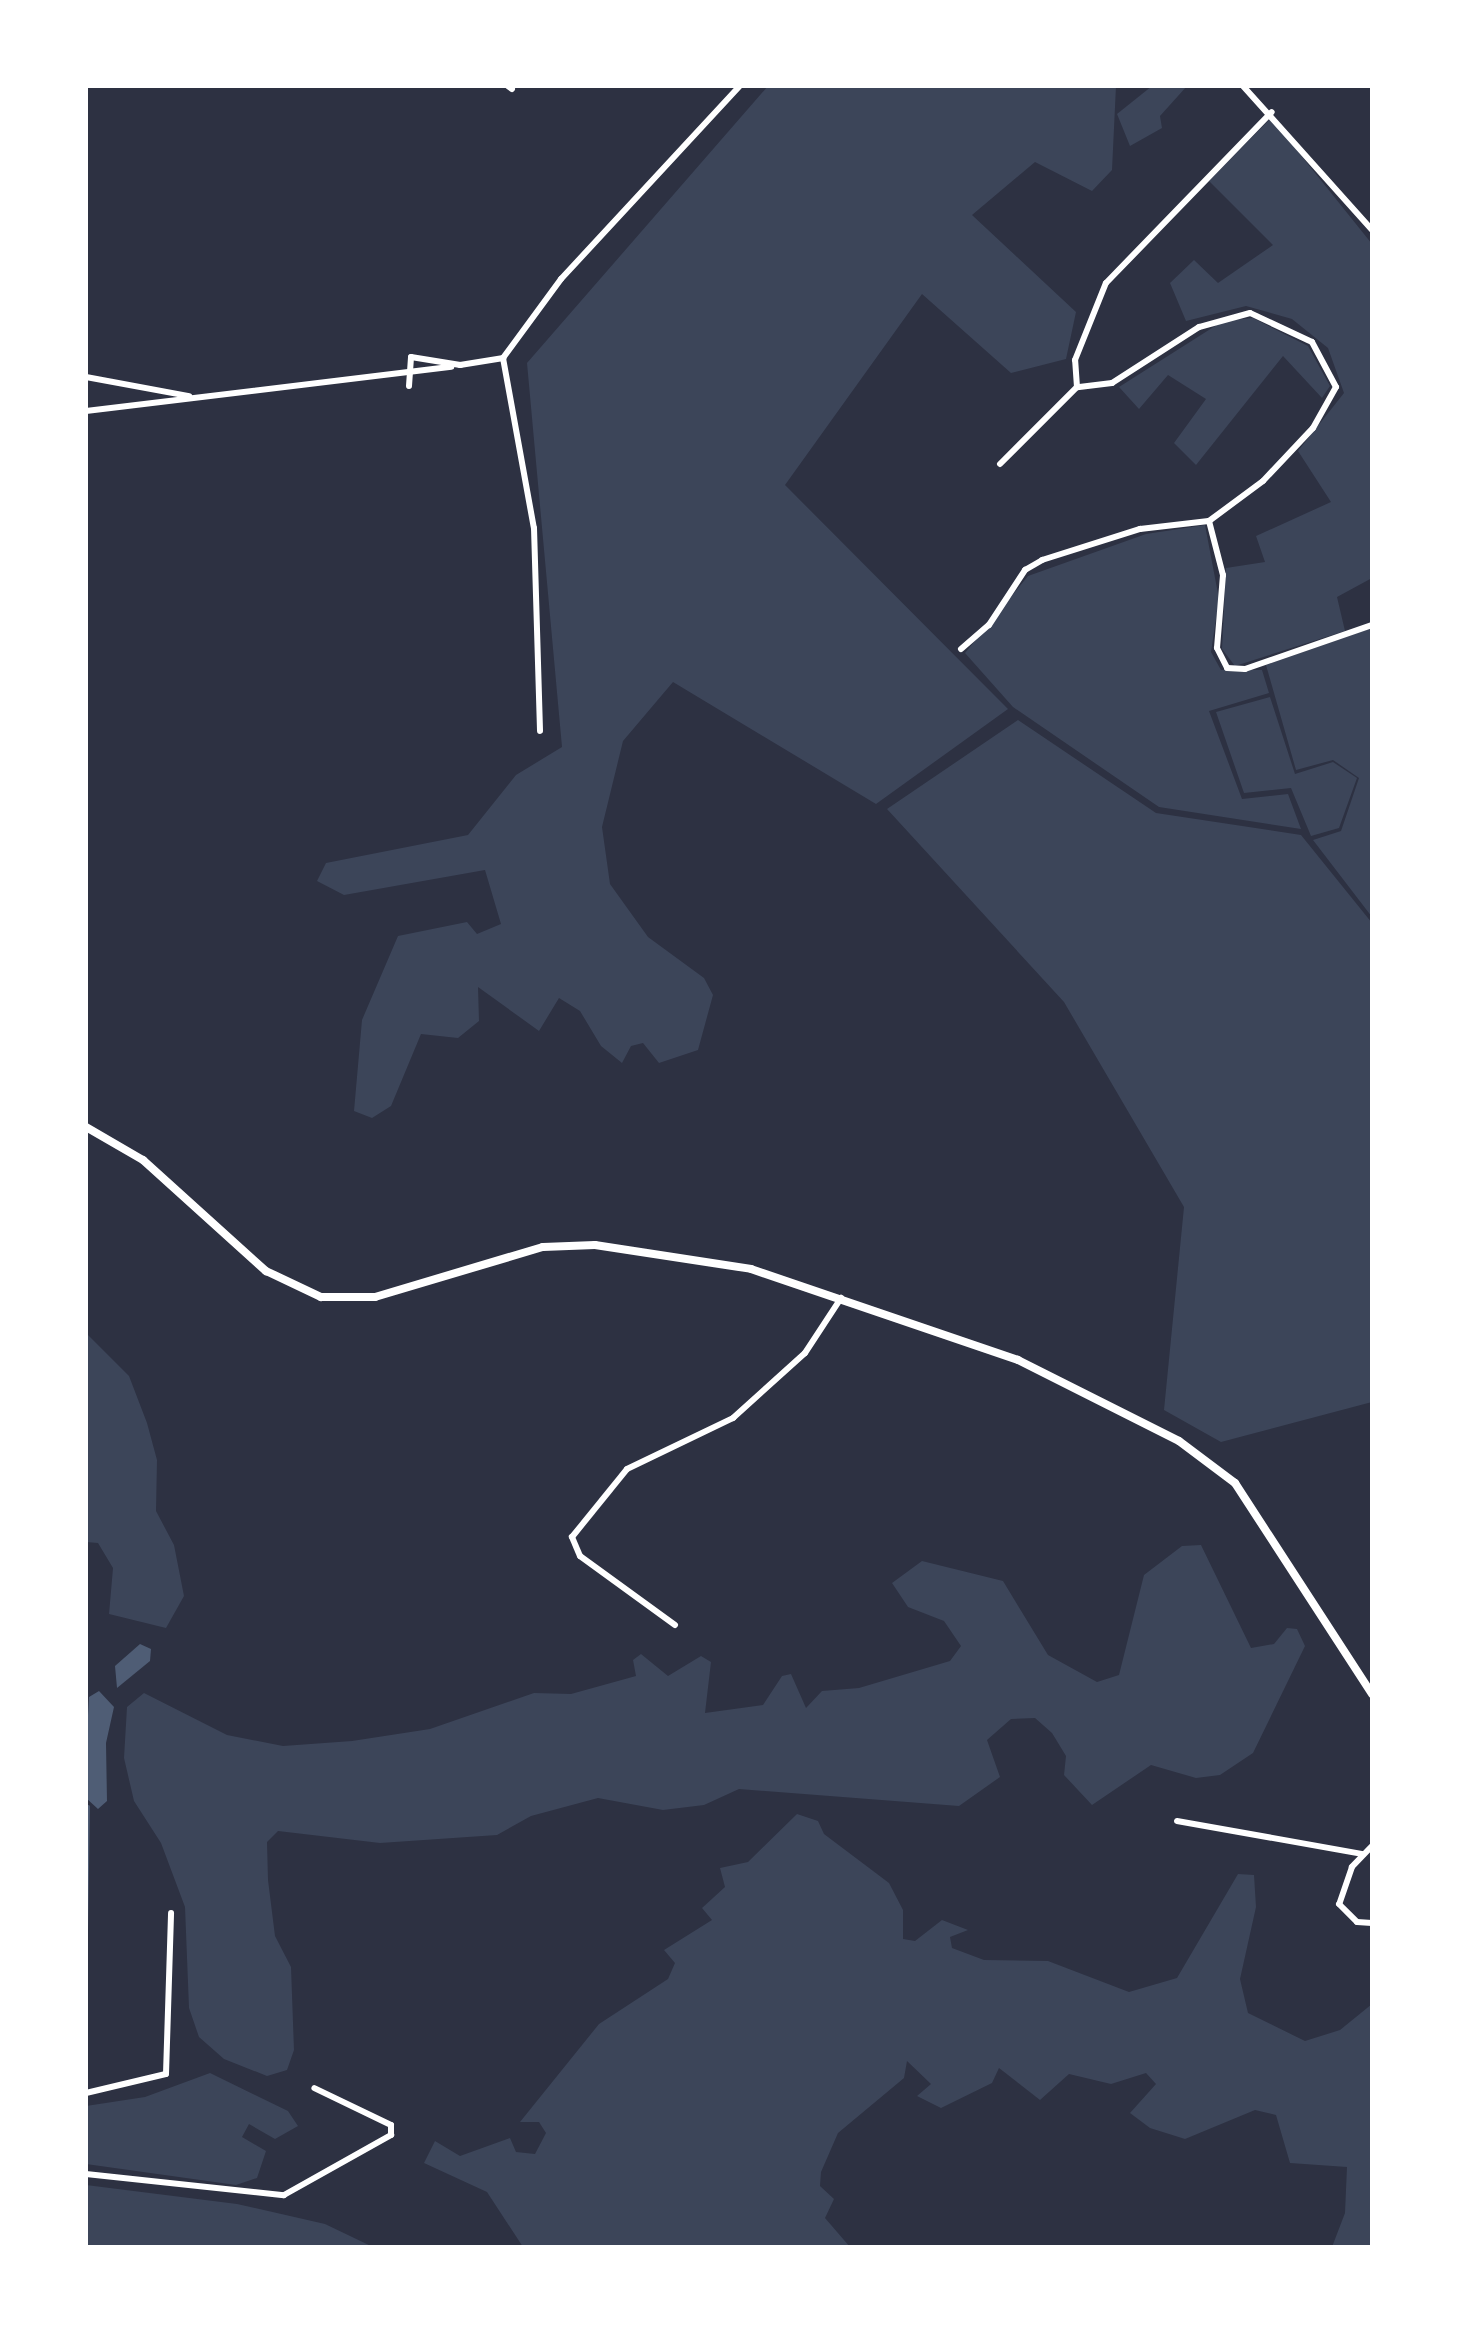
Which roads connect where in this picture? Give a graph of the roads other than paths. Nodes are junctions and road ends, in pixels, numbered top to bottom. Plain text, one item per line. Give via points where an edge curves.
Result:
1 (740, 86) edge
2 (1243, 86) edge
3 (1272, 112) junction
4 (1372, 230) edge
5 (503, 358) junction
6 (460, 365) junction
7 (407, 372) junction
8 (86, 377) edge
9 (409, 386) dead end
10 (1077, 387) junction
11 (197, 397) junction
12 (86, 411) edge
13 (1000, 464) dead end
14 (1209, 521) junction
15 (1372, 625) edge
16 (961, 649) dead end
17 (540, 731) dead end
18 (86, 1127) edge
19 (841, 1297) junction
20 (675, 1625) dead end
21 (1372, 1694) edge
22 (1177, 1821) dead end
23 (1372, 1846) edge
24 (1363, 1854) junction
25 (171, 1913) dead end
26 (1372, 1923) edge
27 (314, 2088) dead end
28 (86, 2093) edge
29 (86, 2174) edge

1 - 5 street via 561,279
2 - 3 street
3 - 4 street
3 - 10 street via 1106,283 1075,360
5 - 6 street
5 - 17 street via 534,528
6 - 7 street
6 - 7 street via 411,357
7 - 9 street
7 - 11 street via 351,373
8 - 11 street
10 - 13 street
10 - 14 street via 1112,383 1199,327 1235,313 1271,318 1312,342 1335,376 1333,399 1263,481
11 - 12 street
14 - 15 street via 1223,575 1217,648 1227,668 1245,669
14 - 16 street via 1140,529 1042,560 1025,570 989,625
18 - 19 main road via 143,1160 266,1271 321,1297 375,1297 577,1243 715,1260
19 - 20 street via 805,1353 733,1418 650,1456 606,1490 571,1543
19 - 21 main road via 1018,1360 1208,1460 1256,1507
22 - 24 street
23 - 24 street
24 - 26 street via 1339,1904 1357,1922
25 - 28 street via 166,2074
27 - 29 street via 391,2125 391,2135 284,2195

